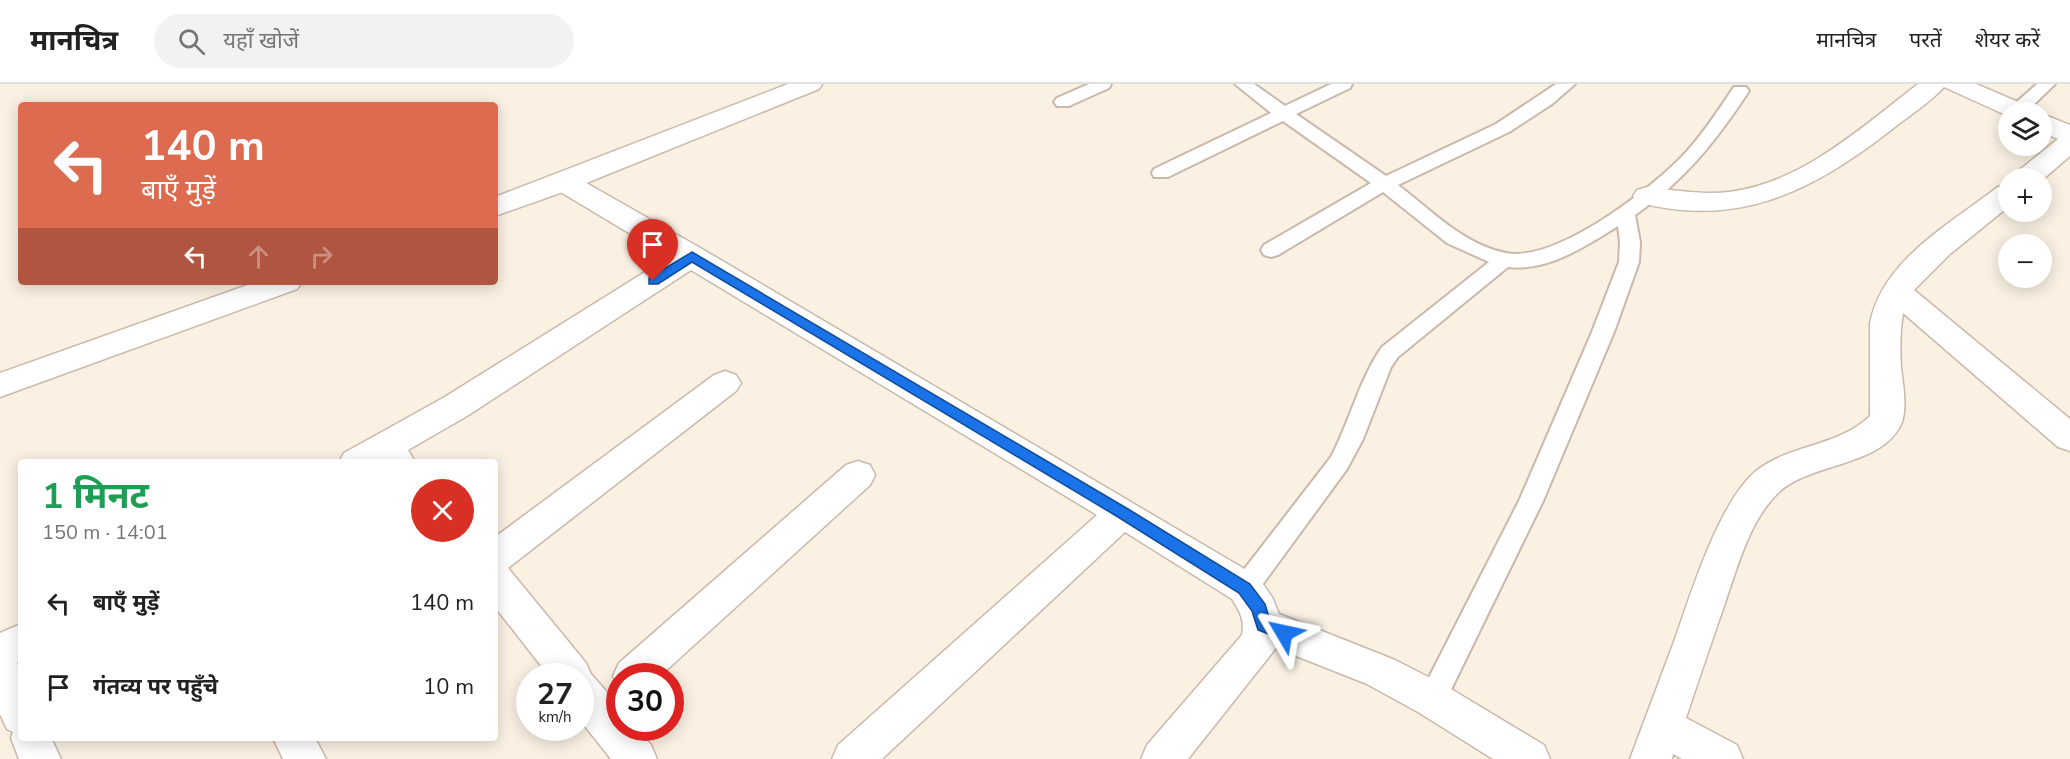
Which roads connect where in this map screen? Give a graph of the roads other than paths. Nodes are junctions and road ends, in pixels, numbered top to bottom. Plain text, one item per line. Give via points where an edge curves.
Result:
1 (810, 84) edge
2 (1103, 84) edge
3 (1243, 84) edge
4 (1344, 84) edge
5 (1567, 84) edge
6 (1934, 84) edge
7 (1955, 84) edge
8 (2047, 84) edge
9 (1737, 86) edge
10 (1063, 102) dead end
11 (2029, 102) edge
12 (1998, 103) edge
13 (1282, 112) junction
14 (2052, 127) edge
15 (2070, 135) edge
16 (2070, 143) edge
17 (2039, 168) edge
18 (1161, 173) dead end
19 (564, 182) junction
20 (1384, 184) junction
21 (1647, 196) junction
22 (1998, 201) edge
23 (498, 206) edge
24 (1625, 211) junction
25 (1271, 250) dead end
26 (692, 256) junction
27 (1504, 260) junction
28 (279, 285) edge
29 (1896, 291) junction
30 (725, 383) dead end
31 (0, 385) edge
32 (2070, 438) edge
33 (391, 454) edge
34 (369, 459) edge
35 (858, 475) dead end
36 (1123, 513) junction
37 (498, 555) edge
38 (498, 583) edge
39 (1245, 588) junction
40 (1263, 625) junction
41 (18, 643) edge
42 (0, 653) edge
43 (562, 663) edge
44 (648, 663) edge
45 (0, 669) edge
46 (599, 695) edge
47 (1432, 699) junction
48 (18, 709) edge
49 (32, 741) edge
50 (295, 741) edge
51 (1657, 743) edge
52 (1517, 756) edge
53 (40, 759) edge
54 (304, 759) edge
55 (636, 759) edge
56 (853, 759) edge
57 (1162, 759) edge
58 (1722, 759) edge

1 - 19 street
2 - 10 lane
3 - 13 lane
4 - 13 lane
5 - 20 lane via 1504,129
6 - 21 street via 1796,182 1729,201
7 - 12 street
8 - 11 lane
9 - 21 lane via 1709,136 1686,164
13 - 18 lane
13 - 20 lane
14 - 15 street
16 - 17 street
19 - 23 street
19 - 26 street
20 - 25 lane
20 - 27 lane via 1457,240
21 - 24 lane
22 - 29 street via 1914,270
24 - 27 lane via 1560,250 1540,258
24 - 47 lane via 1629,262 1603,332 1531,501
26 - 33 street via 455,406
26 - 36 street
27 - 39 lane via 1390,352 1339,463
28 - 31 street
29 - 32 street
29 - 51 street via 1888,310 1886,420 1876,434 1857,446 1788,469 1767,483 1747,510 1726,552
30 - 37 street
33 - 34 street
35 - 44 street
36 - 39 street
36 - 56 street
38 - 43 street
39 - 40 street via 1259,609
40 - 47 street via 1381,672
40 - 57 street via 1260,642
41 - 42 street
45 - 48 street
46 - 55 street
47 - 52 street
49 - 53 street
50 - 54 street
51 - 58 street

